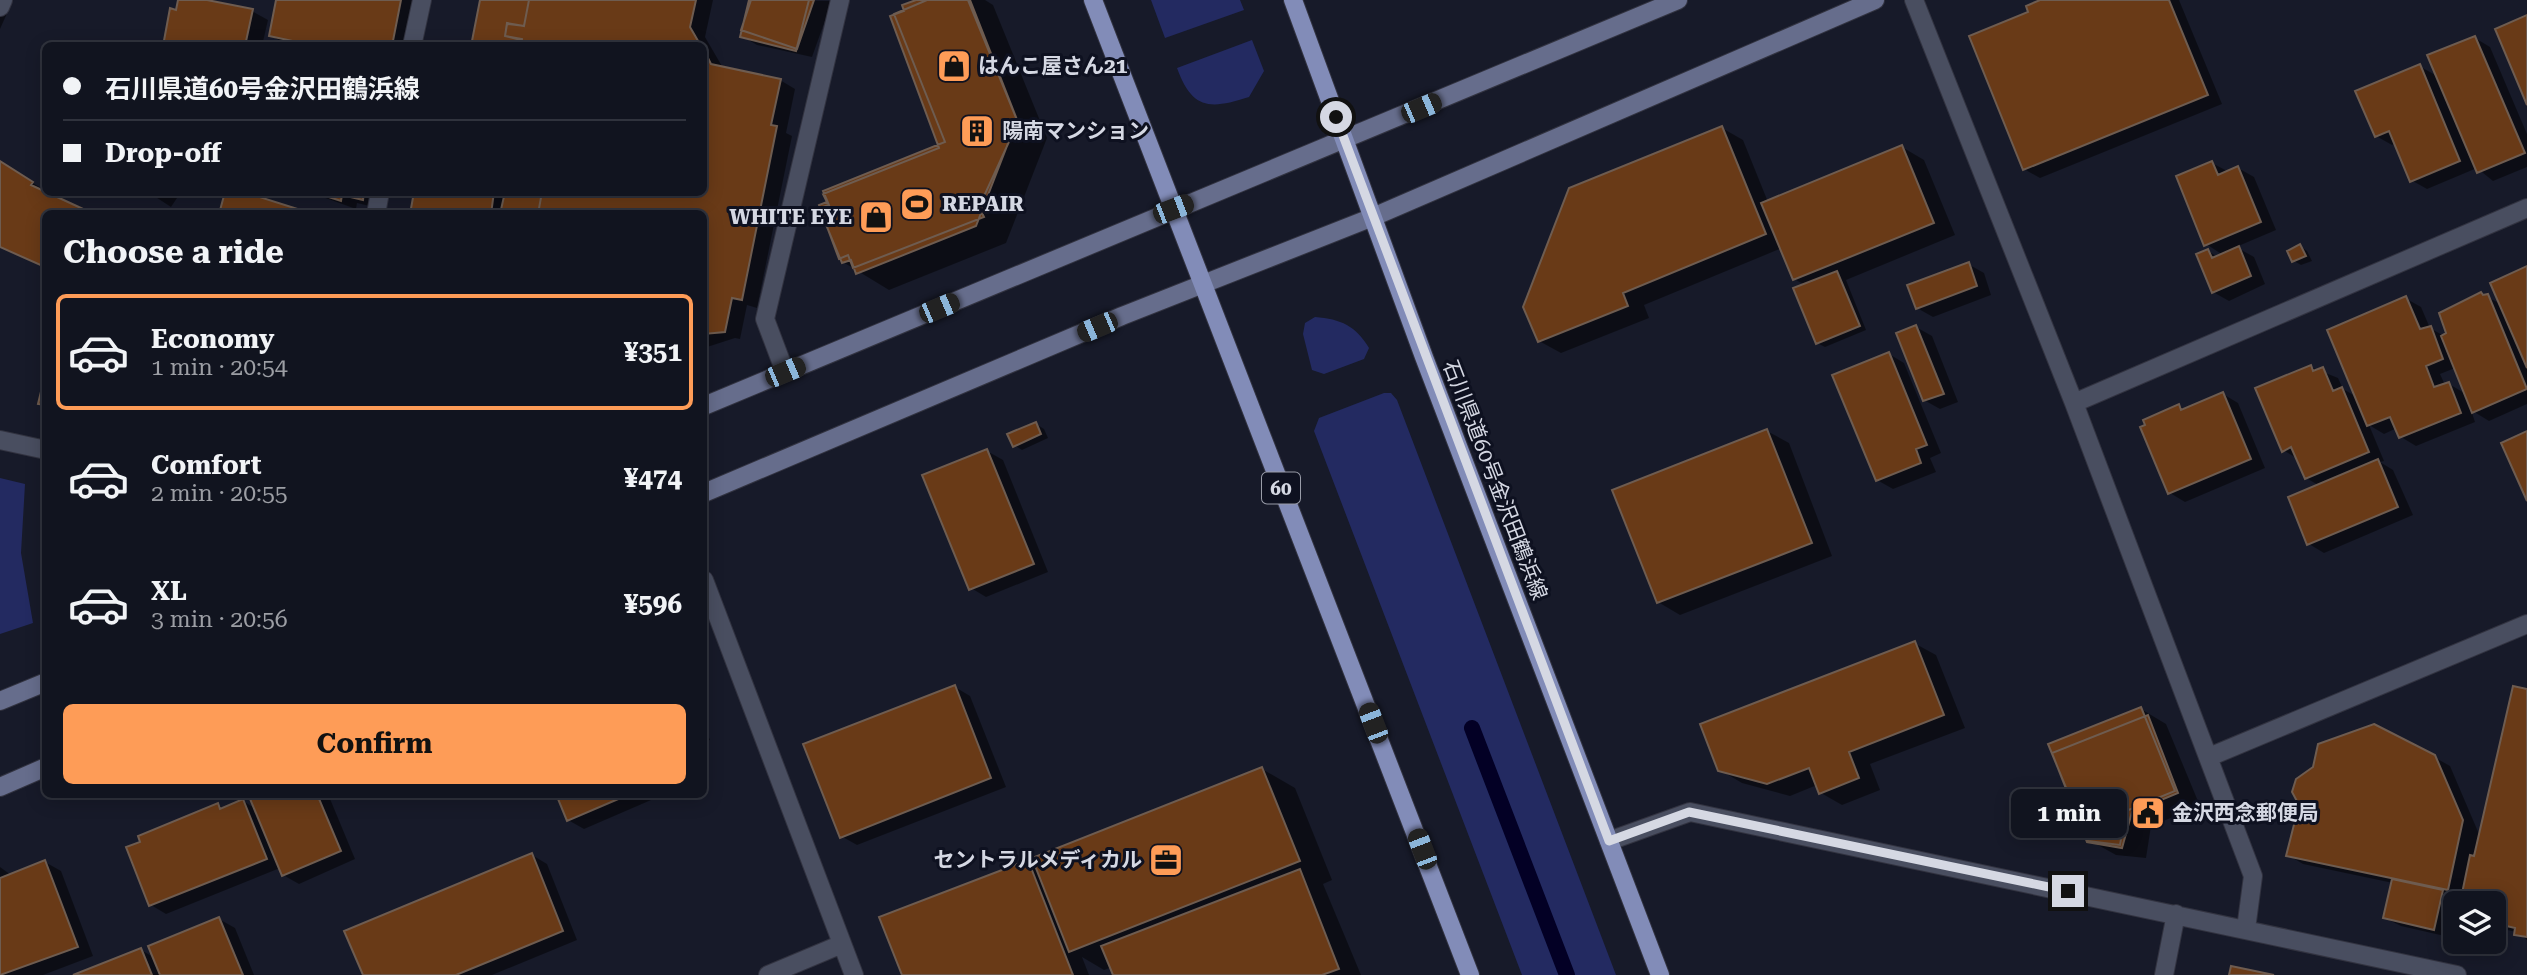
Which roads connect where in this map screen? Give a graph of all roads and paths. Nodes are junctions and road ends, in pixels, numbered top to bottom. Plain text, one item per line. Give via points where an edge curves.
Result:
1 (3, 0) edge
2 (422, 0) edge
3 (840, 0) edge
4 (1093, 0) edge
5 (1293, 0) edge
6 (1678, 0) edge
7 (1875, 0) edge
8 (1914, 0) edge
9 (0, 7) edge
10 (413, 42) edge
11 (1344, 141) junction
12 (2527, 208) edge
13 (1173, 209) junction
14 (1373, 218) junction
15 (1203, 286) junction
16 (785, 372) junction
17 (2074, 403) junction
18 (707, 405) edge
19 (0, 440) edge
20 (42, 449) edge
21 (707, 492) edge
22 (707, 588) edge
23 (2527, 624) edge
24 (42, 684) edge
25 (0, 701) edge
26 (2209, 757) junction
27 (42, 769) edge
28 (0, 787) edge
29 (1609, 841) junction
30 (2176, 914) junction
31 (2246, 929) junction
32 (842, 944) junction
33 (768, 975) edge
34 (854, 975) edge
35 (1470, 975) edge
36 (1660, 975) edge
37 (2164, 975) edge
38 (2457, 975) edge

1 - 9 street
2 - 10 street
3 - 16 street via 765,319
4 - 13 main road, 60
5 - 11 main road, 石川県道60号金沢田鶴浜線
6 - 11 street
7 - 14 street
8 - 17 street
11 - 13 street
11 - 14 main road, 石川県道60号金沢田鶴浜線
12 - 17 street
13 - 15 main road, 60
13 - 16 street
14 - 15 street
14 - 29 main road, 石川県道60号金沢田鶴浜線
15 - 21 street
15 - 35 main road, 60
16 - 18 street
17 - 26 street
19 - 20 street
22 - 32 street
23 - 26 street
24 - 25 street
26 - 31 street via 2253,876
27 - 28 street
29 - 30 street via 1689,812
29 - 36 main road, 石川県道60号金沢田鶴浜線
30 - 31 street
30 - 37 street
31 - 38 street
32 - 33 street
32 - 34 street

